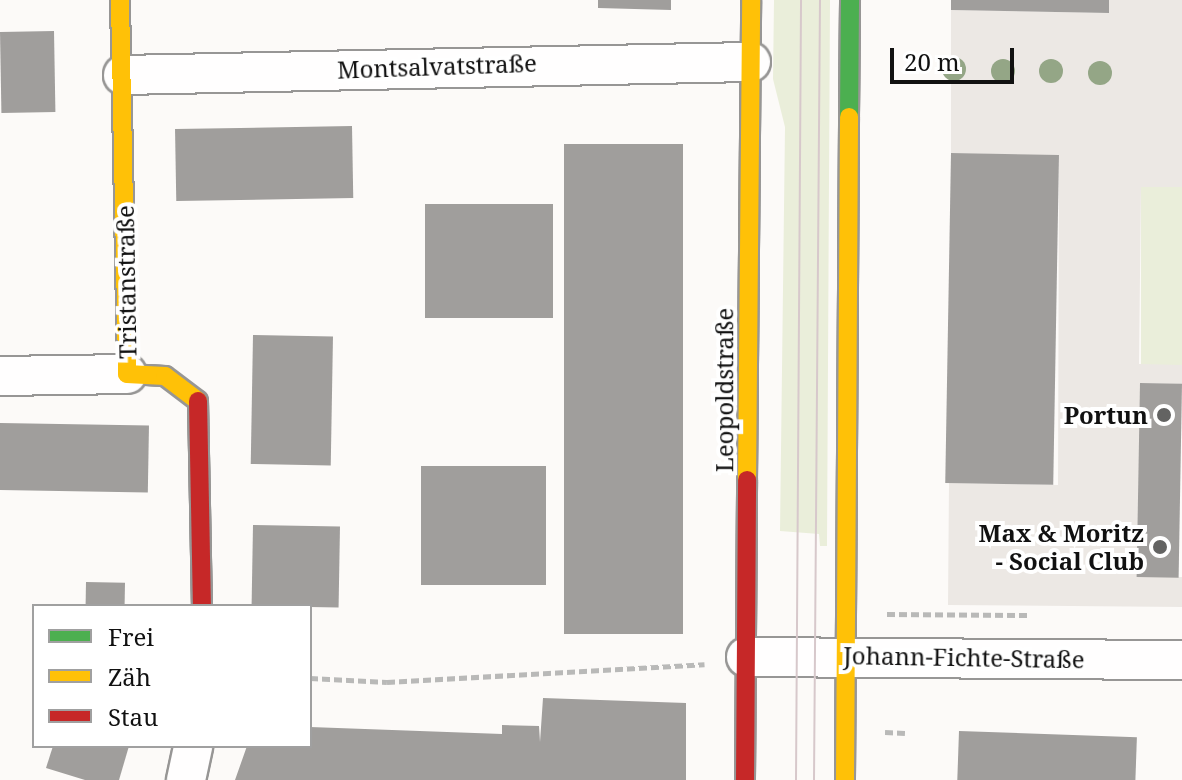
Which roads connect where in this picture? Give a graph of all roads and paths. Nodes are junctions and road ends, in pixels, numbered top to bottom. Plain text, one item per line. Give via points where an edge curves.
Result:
1 (120, 0) edge
2 (751, 0) edge
3 (850, 0) edge
4 (751, 62) junction
5 (123, 75) junction
6 (127, 374) junction
7 (0, 376) edge
8 (202, 604) edge
9 (846, 655) junction
10 (746, 657) junction
11 (1182, 660) edge
12 (682, 666) dead end
13 (312, 678) edge
14 (193, 748) edge
15 (186, 780) edge
16 (745, 780) edge
17 (845, 780) edge

1 - 5 main road, Tristanstraße
2 - 4 main road, Leopoldstraße
3 - 9 main road
4 - 5 street, Montsalvatstraße
4 - 10 main road, Leopoldstraße
5 - 6 main road, Tristanstraße
6 - 7 street
6 - 8 main road, Tristanstraße via 165,376 198,401
9 - 10 street, Johann-Fichte-Straße
9 - 11 street, Johann-Fichte-Straße
9 - 17 main road
10 - 16 main road, Leopoldstraße
12 - 13 path via 387,682
14 - 15 street

